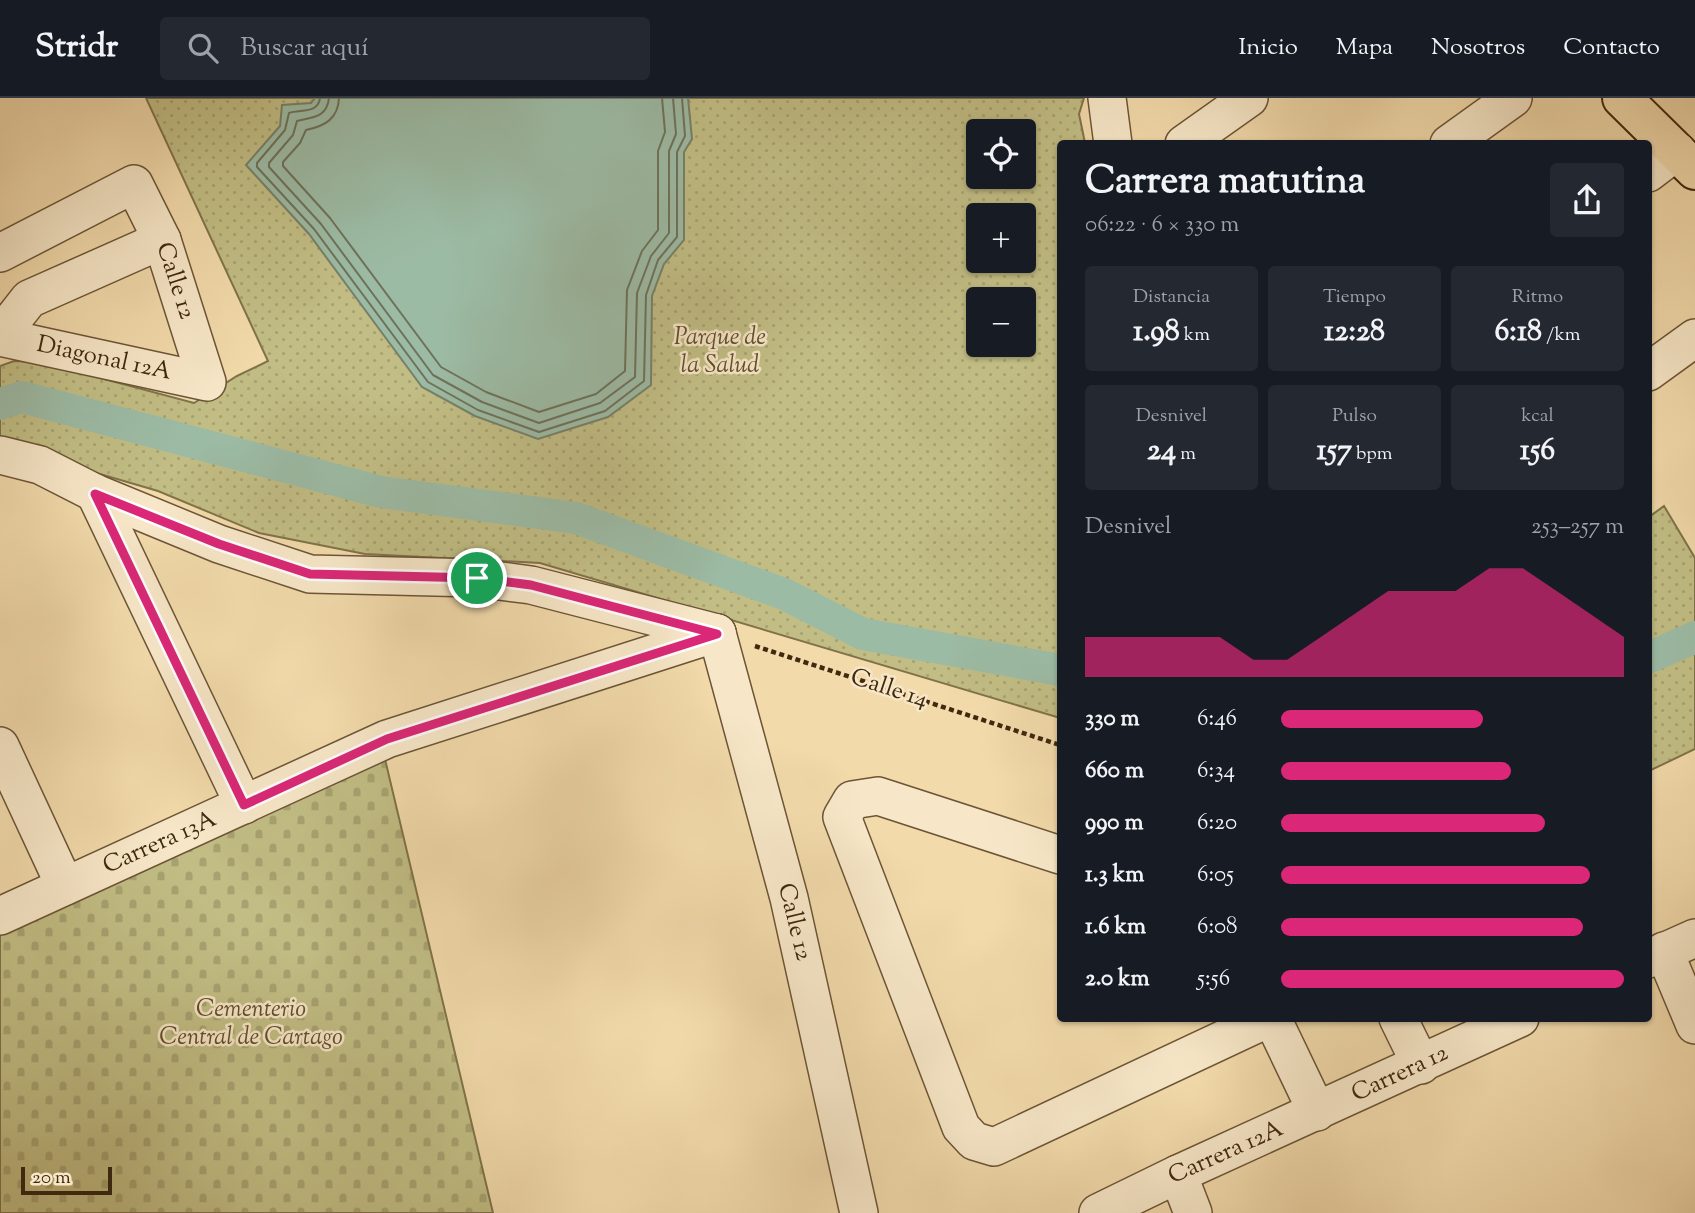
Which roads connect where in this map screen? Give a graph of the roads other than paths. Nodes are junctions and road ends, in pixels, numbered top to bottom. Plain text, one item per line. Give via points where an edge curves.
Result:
1 (1107, 98) edge
2 (1248, 98) edge
3 (1513, 98) edge
4 (1622, 98) edge
5 (1112, 140) edge
6 (1190, 140) edge
7 (1455, 140) edge
8 (1674, 165) edge
9 (162, 240) junction
10 (0, 253) edge
11 (0, 336) edge
12 (1695, 338) edge
13 (1652, 369) edge
14 (207, 382) joint
15 (0, 455) edge
16 (95, 494) junction
17 (717, 634) junction
18 (0, 746) edge
19 (244, 805) junction
20 (1057, 854) edge
21 (65, 886) junction
22 (0, 916) edge
23 (1669, 949) edge
24 (1262, 1022) edge
25 (1273, 1022) edge
26 (1400, 1022) edge
27 (1511, 1022) edge
28 (1695, 1025) edge
29 (1420, 1065) junction
30 (1317, 1112) junction
31 (1178, 1174) junction
32 (859, 1213) edge
33 (1098, 1213) edge
34 (1193, 1213) edge

1 - 5 street
2 - 6 street
3 - 7 street
4 - 8 main road
9 - 10 street, Calle 12 via 134,184
9 - 11 street via 29,299
9 - 14 street, Calle 12
11 - 14 street, Diagonal 12A
12 - 13 street
15 - 16 street via 40,465
16 - 17 street via 219,544 310,574 477,578 531,585
16 - 19 street
17 - 19 street, Carrera 13A via 387,739
17 - 32 street, Calle 12 via 789,898
18 - 21 street
19 - 21 street, Carrera 13A
20 - 24 street via 878,796 852,800 842,817 961,1127 974,1141 994,1147
21 - 22 street, Carrera 13A
23 - 28 street
25 - 30 street
26 - 29 street
27 - 29 street, Carrera 12
29 - 30 street, Carrera 12
30 - 31 street, Carrera 12A
31 - 33 street, Carrera 12A
31 - 34 street

